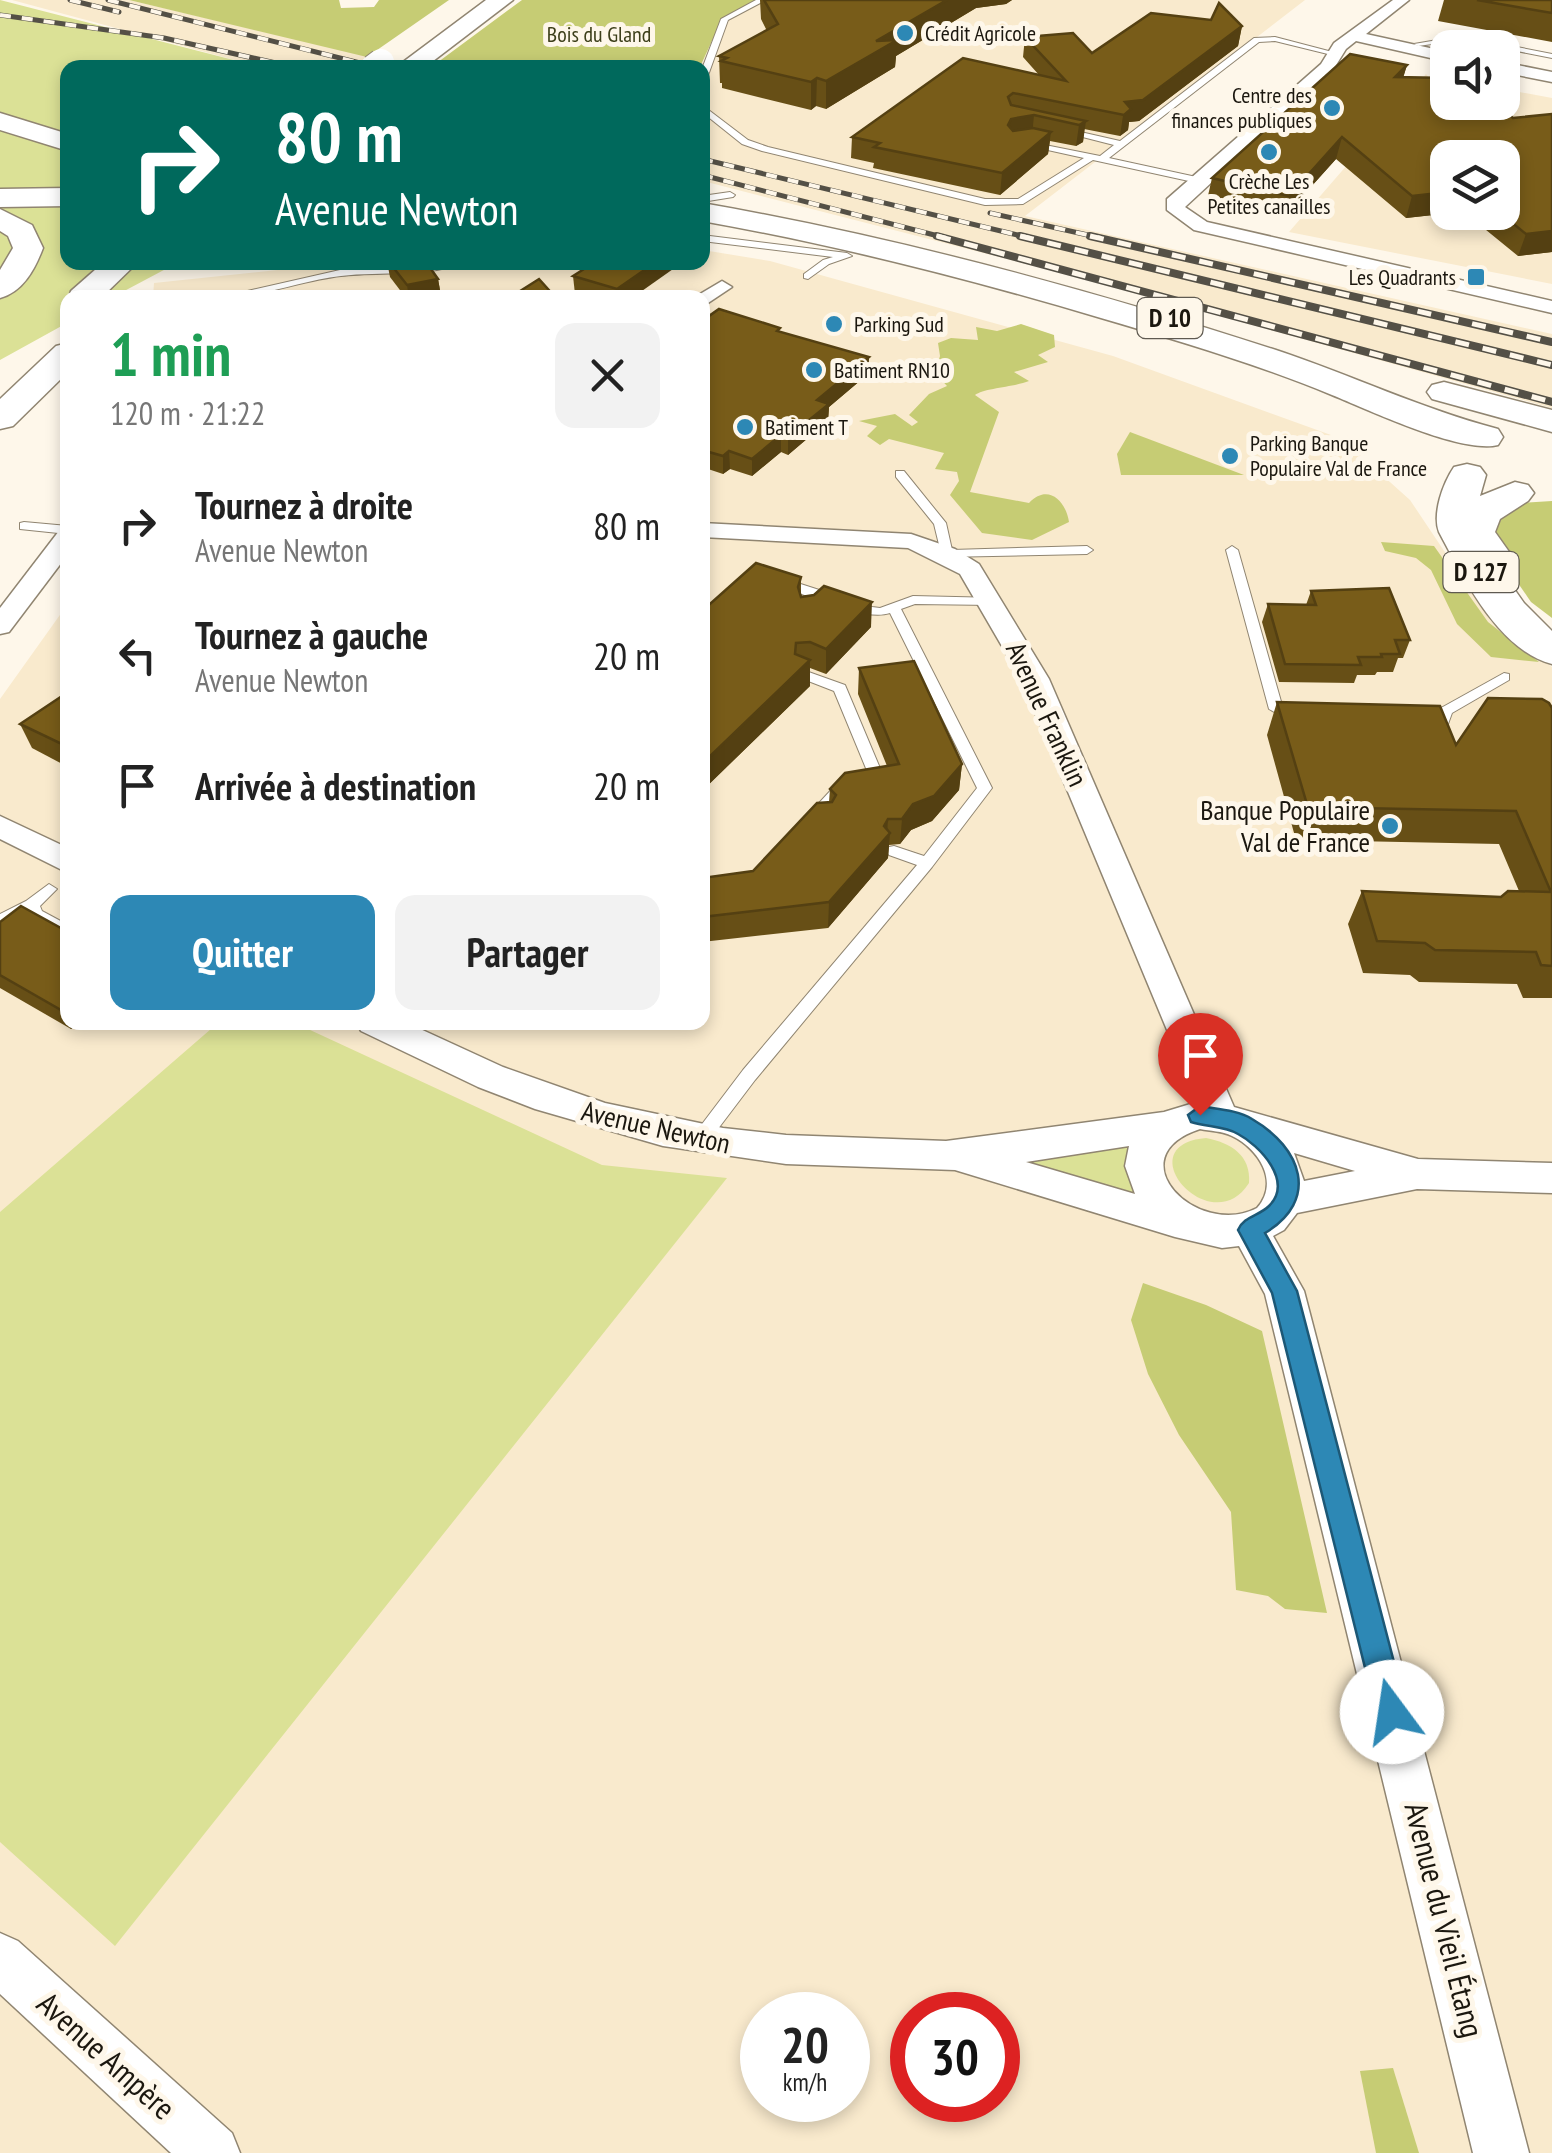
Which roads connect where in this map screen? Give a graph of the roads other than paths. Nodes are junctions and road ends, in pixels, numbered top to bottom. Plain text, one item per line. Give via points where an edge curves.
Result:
1 (470, 0) edge
2 (502, 0) edge
3 (762, 0) edge
4 (1397, 5) edge
5 (1365, 38) junction
6 (1418, 44) junction
7 (1430, 48) edge
8 (1430, 50) edge
9 (1552, 56) edge
10 (384, 60) edge
11 (418, 60) edge
12 (710, 60) edge
13 (1331, 61) junction
14 (1520, 66) edge
15 (1520, 69) edge
16 (1552, 69) edge
17 (1552, 77) edge
18 (710, 114) edge
19 (7, 123) edge
20 (721, 125) junction
21 (710, 126) edge
22 (1049, 128) edge
23 (60, 140) edge
24 (1121, 144) junction
25 (1012, 146) edge
26 (1098, 157) junction
27 (48, 166) edge
28 (1198, 180) junction
29 (730, 195) dead end
30 (0, 196) edge
31 (60, 197) edge
32 (710, 198) edge
33 (710, 214) edge
34 (0, 218) edge
35 (710, 225) edge
36 (710, 239) edge
37 (854, 249) junction
38 (134, 270) edge
39 (402, 270) edge
40 (808, 276) dead end
41 (1436, 279) junction
42 (0, 288) edge
43 (722, 288) dead end
44 (97, 290) edge
45 (260, 290) edge
46 (710, 296) edge
47 (1552, 298) edge
48 (1552, 307) edge
49 (60, 318) edge
50 (14, 360) dead end
51 (60, 360) edge
52 (0, 418) edge
53 (1552, 422) edge
54 (1471, 442) junction
55 (1552, 450) edge
56 (900, 474) dead end
57 (1534, 493) edge
58 (24, 526) dead end
59 (710, 530) edge
60 (60, 532) edge
61 (60, 544) edge
62 (1087, 550) dead end
63 (1232, 550) dead end
64 (946, 554) junction
65 (782, 582) edge
66 (992, 601) junction
67 (894, 607) junction
68 (0, 626) edge
69 (1552, 626) edge
70 (1552, 650) edge
71 (803, 674) edge
72 (1504, 677) dead end
73 (858, 682) edge
74 (840, 688) junction
75 (1311, 710) edge
76 (1443, 722) edge
77 (823, 821) edge
78 (0, 826) edge
79 (894, 851) edge
80 (60, 858) edge
81 (927, 864) junction
82 (49, 889) dead end
83 (32, 905) junction
84 (0, 921) edge
85 (60, 928) edge
86 (388, 1030) edge
87 (1232, 1121) junction
88 (1162, 1126) junction
89 (699, 1140) junction
90 (956, 1156) junction
91 (1417, 1174) junction
92 (1552, 1178) edge
93 (1285, 1200) junction
94 (1191, 1225) junction
95 (1250, 1230) junction
96 (0, 1959) edge
97 (212, 2153) edge
98 (1501, 2153) edge

1 - 10 main road
2 - 11 main road
3 - 12 lane via 725,19
4 - 5 street
5 - 6 street
5 - 8 street
5 - 13 street
6 - 7 street
6 - 9 lane via 1460,38
13 - 24 lane via 1275,39 1257,40
13 - 28 street
14 - 16 street
15 - 17 street
18 - 20 lane
19 - 23 main road
20 - 21 lane
20 - 26 lane via 765,149 1006,204 1031,197
22 - 24 lane
24 - 26 lane
25 - 26 lane via 1031,143
26 - 28 lane
27 - 30 main road via 33,185
28 - 41 street via 1174,203 1192,222
29 - 32 lane
30 - 31 main road
33 - 37 main road, D 10
34 - 42 main road via 21,231 28,248
35 - 37 main road, D 10
36 - 37 lane
37 - 40 lane
37 - 54 main road, D 10 via 1265,358
38 - 44 main road
39 - 45 lane via 340,273
41 - 47 street
41 - 48 street
43 - 46 street
49 - 50 main road
51 - 52 main road
53 - 54 main road, D 10
54 - 55 main road via 1520,438
54 - 57 main road
54 - 70 main road, D 127 via 1454,521 1458,532 1496,597
56 - 64 lane via 940,523
57 - 69 main road via 1492,504 1476,532 1528,610
58 - 60 lane
59 - 64 street, Avenue Franklin via 877,537
61 - 68 street
62 - 64 lane
63 - 75 lane via 1276,709
64 - 66 street, Avenue Franklin via 970,568
65 - 67 lane via 820,601 870,611
66 - 67 lane via 912,600
66 - 87 street, Avenue Franklin via 1035,679
67 - 81 lane via 919,672 984,788
71 - 74 lane
72 - 76 lane via 1446,710
73 - 74 lane
74 - 77 lane via 878,780 837,792 812,817
78 - 80 street
79 - 81 lane
81 - 89 lane
82 - 83 lane
83 - 84 lane
83 - 85 lane via 35,914
86 - 89 street, Avenue Newton via 526,1094
87 - 88 street, Avenue Newton via 1179,1118
87 - 91 street, Avenue Newton
87 - 93 street via 1275,1150 1288,1184
88 - 90 street, Avenue Newton
88 - 94 street via 1148,1140 1144,1176 1153,1196
89 - 90 street, Avenue Newton via 774,1151
90 - 94 street, Avenue Newton
91 - 92 street, Avenue Newton
91 - 93 street, Avenue Newton
93 - 95 street, Avenue Newton via 1278,1213
94 - 95 street, Avenue Newton
95 - 98 street, Avenue du Vieil Étang via 1284,1291
96 - 97 street, Avenue Ampère

